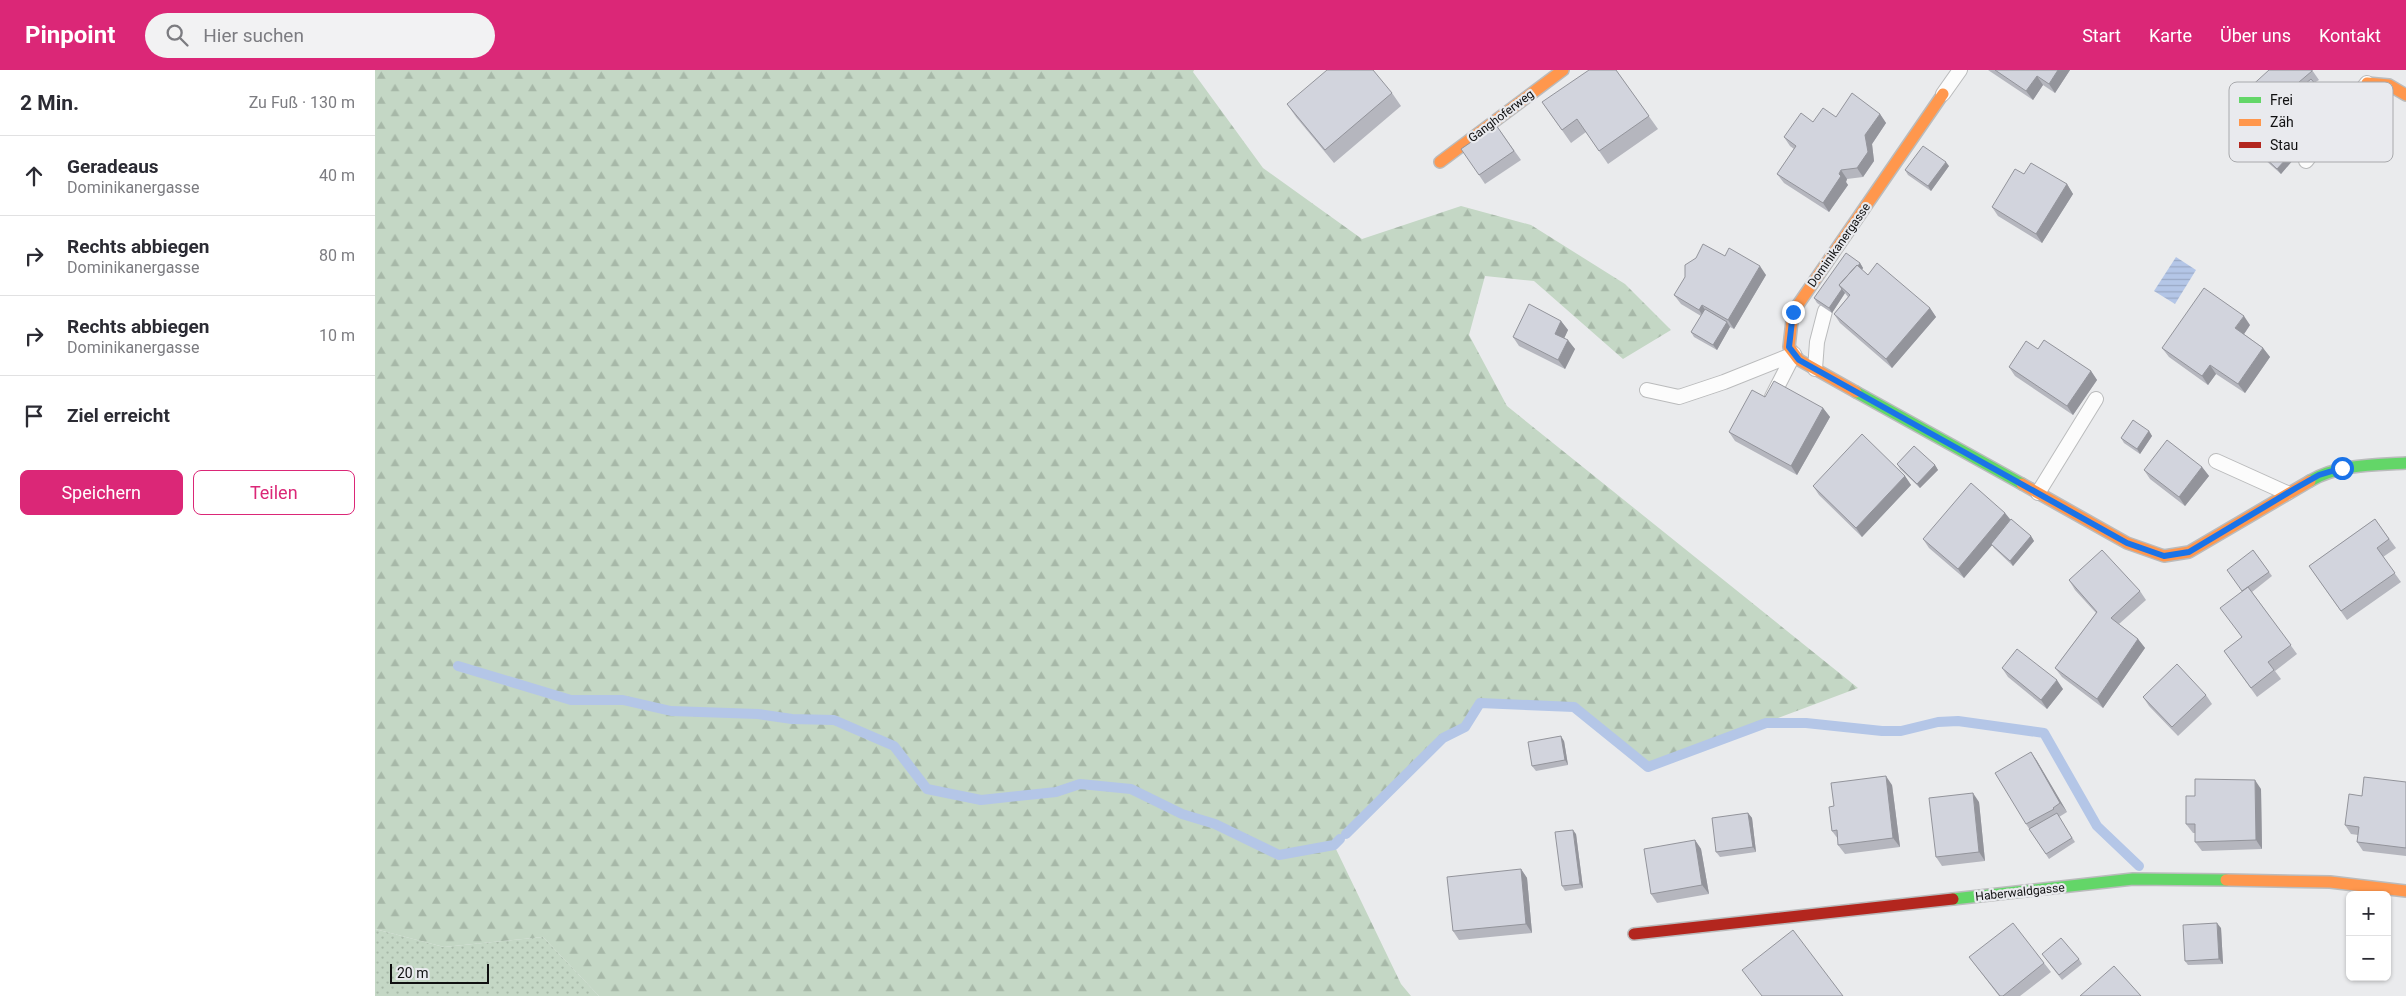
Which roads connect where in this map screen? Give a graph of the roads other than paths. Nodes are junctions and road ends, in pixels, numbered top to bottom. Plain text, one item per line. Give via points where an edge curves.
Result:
1 (1563, 70) edge
2 (1959, 70) edge
3 (2393, 87) edge
4 (1943, 94) joint
5 (2406, 95) edge
6 (1440, 162) dead end
7 (1825, 311) edge
8 (1794, 354) junction
9 (1815, 369) junction
10 (1647, 390) dead end
11 (1772, 397) edge
12 (2096, 399) dead end
13 (2215, 461) dead end
14 (2406, 463) edge
15 (2038, 493) junction
16 (2287, 493) junction
17 (2406, 892) edge
18 (1634, 934) dead end

1 - 6 street, Ganghoferweg
2 - 4 lane
3 - 5 street
4 - 8 street, Dominikanergasse via 1793,312 1789,347
7 - 9 lane via 1817,342
8 - 9 street
8 - 10 lane via 1679,397
8 - 11 lane
9 - 15 street
12 - 15 lane
13 - 16 lane
14 - 16 street via 2342,468 2319,475
15 - 16 street via 2127,543 2164,556 2189,552
17 - 18 street, Haberwaldgasse via 2330,882 2133,879

